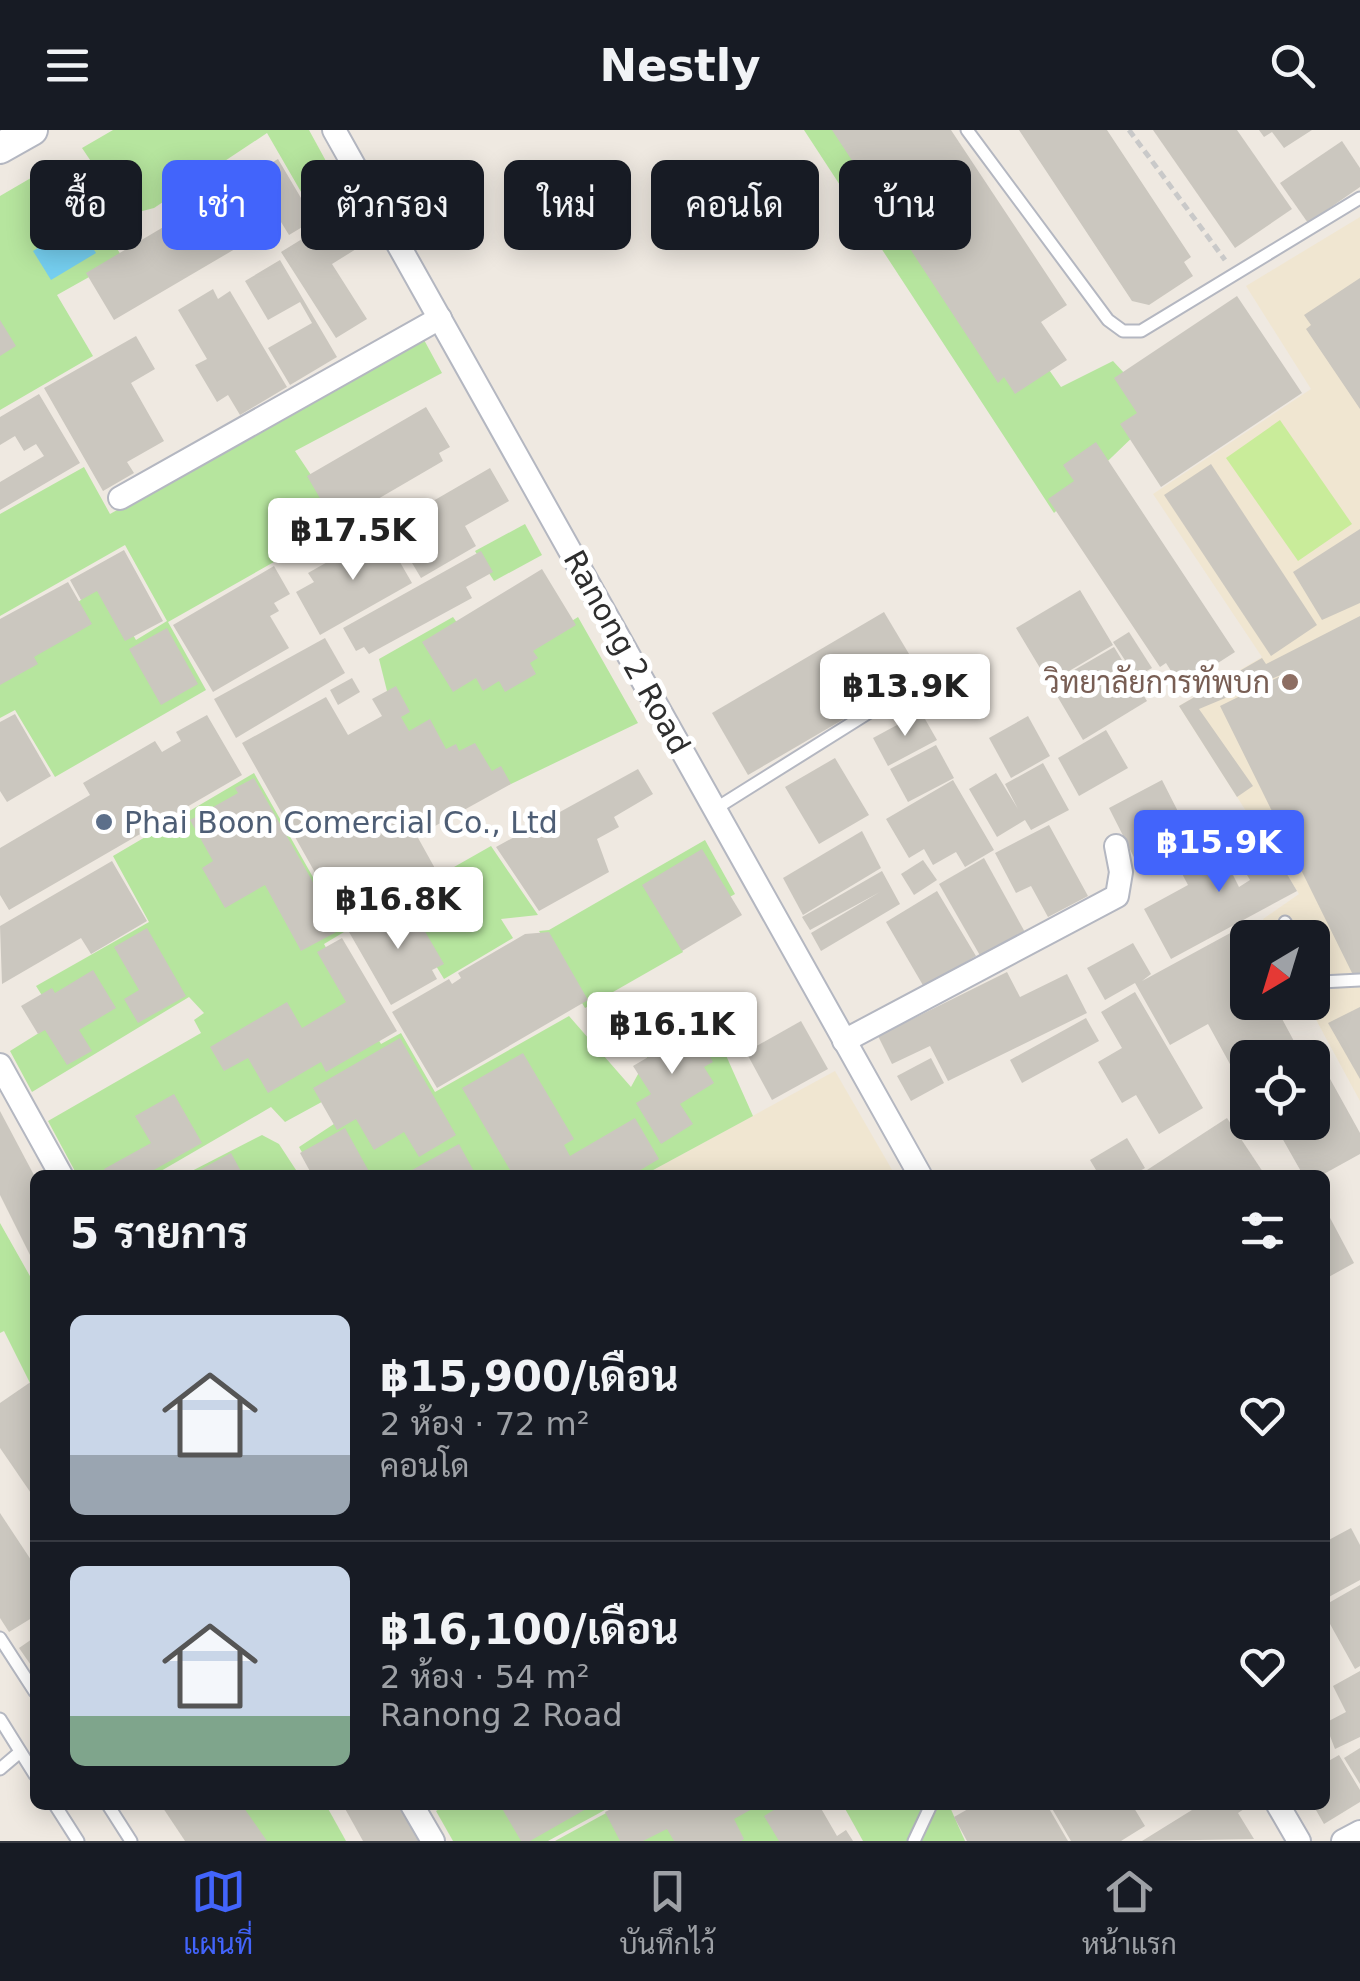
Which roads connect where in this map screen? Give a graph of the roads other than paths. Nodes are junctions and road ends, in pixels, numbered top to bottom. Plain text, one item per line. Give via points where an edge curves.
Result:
1 (32, 130) edge
2 (334, 130) edge
3 (967, 130) edge
4 (0, 148) edge
5 (1360, 198) edge
6 (440, 318) junction
7 (120, 498) dead end
8 (876, 708) dead end
9 (715, 808) junction
10 (1116, 846) dead end
11 (1360, 980) edge
12 (1330, 982) edge
13 (844, 1042) junction
14 (0, 1065) edge
15 (58, 1170) edge
16 (917, 1170) edge
17 (0, 1638) edge
18 (30, 1684) edge
19 (0, 1718) edge
20 (20, 1752) junction
21 (30, 1767) edge
22 (0, 1769) edge
23 (57, 1810) edge
24 (111, 1810) edge
25 (415, 1810) edge
26 (929, 1810) edge
27 (1280, 1810) edge
28 (1360, 1832) edge
29 (1289, 1838) edge
30 (78, 1841) edge
31 (131, 1841) edge
32 (432, 1841) edge
33 (914, 1841) edge
34 (1343, 1841) edge

1 - 4 street
2 - 6 street, Ranong 2 Road
3 - 5 lane via 1108,320 1123,331 1140,331
6 - 7 street
6 - 9 street, Ranong 2 Road
8 - 9 lane
9 - 13 street, Ranong 2 Road
10 - 13 street via 1117,896
11 - 12 lane
13 - 16 street, Ranong 2 Road
14 - 15 street
17 - 18 lane
19 - 20 lane
20 - 21 lane
20 - 22 lane
23 - 30 lane
24 - 31 lane
25 - 32 street
26 - 33 lane
27 - 29 street
28 - 34 street

